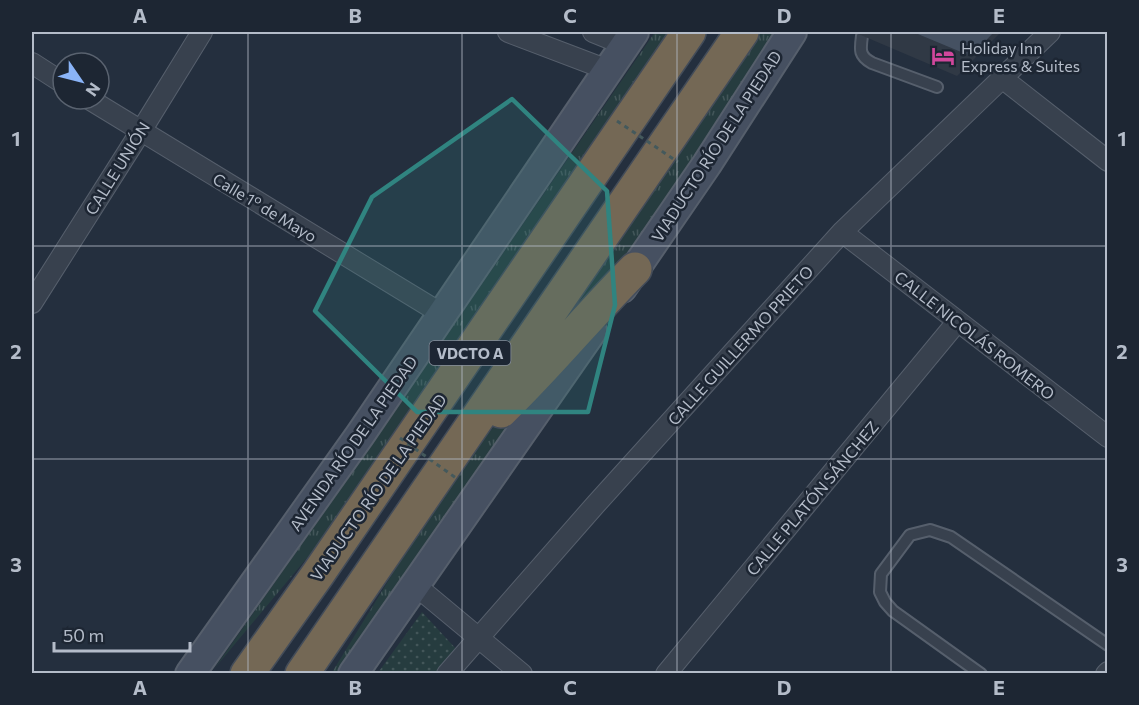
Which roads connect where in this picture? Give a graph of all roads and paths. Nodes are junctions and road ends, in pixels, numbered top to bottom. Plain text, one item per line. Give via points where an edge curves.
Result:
1 (202, 32) edge
2 (508, 32) edge
3 (593, 32) edge
4 (689, 32) edge
5 (742, 32) edge
6 (792, 32) edge
7 (1050, 32) edge
8 (862, 36) dead end
9 (630, 38) edge
10 (32, 63) edge
11 (608, 70) junction
12 (51, 75) edge
13 (1002, 78) junction
14 (937, 87) dead end
15 (108, 111) edge
16 (617, 122) dead end
17 (141, 131) junction
18 (1107, 161) edge
19 (678, 162) dead end
20 (842, 232) junction
21 (635, 269) junction
22 (32, 301) edge
23 (441, 314) junction
24 (957, 322) junction
25 (1107, 437) edge
26 (400, 438) dead end
27 (454, 467) junction
28 (386, 551) junction
29 (318, 574) junction
30 (415, 585) junction
31 (478, 637) junction
32 (1107, 645) edge
33 (190, 674) edge
34 (226, 674) edge
35 (247, 674) edge
36 (302, 674) edge
37 (323, 674) edge
38 (353, 674) edge
39 (447, 674) edge
40 (522, 674) edge
41 (666, 674) edge
42 (981, 674) edge

1 - 17 street, CALLE UNIÓN
2 - 11 street
3 - 9 street
4 - 29 highway, VIADUCTO RÍO DE LA PIEDAD / VDCTO A
5 - 27 highway, VDCTO A
6 - 21 main road, VIADUCTO RÍO DE LA PIEDAD
7 - 13 street, CALLE GUILLERMO PRIETO
8 - 14 lane via 860,51 864,58
9 - 11 main road, AVENIDA RÍO DE LA PIEDAD
10 - 12 street
11 - 23 main road, AVENIDA RÍO DE LA PIEDAD
13 - 18 street
13 - 20 street, CALLE GUILLERMO PRIETO
15 - 17 street, Calle 1º de Mayo
16 - 19 path, bridge
17 - 22 street, CALLE UNIÓN
17 - 23 street, Calle 1º de Mayo
20 - 24 street, CALLE NICOLÁS ROMERO
20 - 31 street, CALLE GUILLERMO PRIETO
21 - 27 highway
21 - 30 main road, VIADUCTO RÍO DE LA PIEDAD
23 - 33 main road, AVENIDA RÍO DE LA PIEDAD
24 - 25 street, CALLE NICOLÁS ROMERO
24 - 41 street, CALLE PLATÓN SÁNCHEZ
26 - 27 path, bridge
27 - 28 highway, VDCTO A
28 - 36 highway, VDCTO A
28 - 37 highway
29 - 34 highway via 295,589
29 - 35 highway, VIADUCTO RÍO DE LA PIEDAD / VDCTO A
30 - 31 street
30 - 38 main road, VIADUCTO RÍO DE LA PIEDAD
31 - 39 street, CALLE GUILLERMO PRIETO
31 - 40 street
32 - 42 lane via 951,537 930,530 910,535 881,574 880,592 885,602

